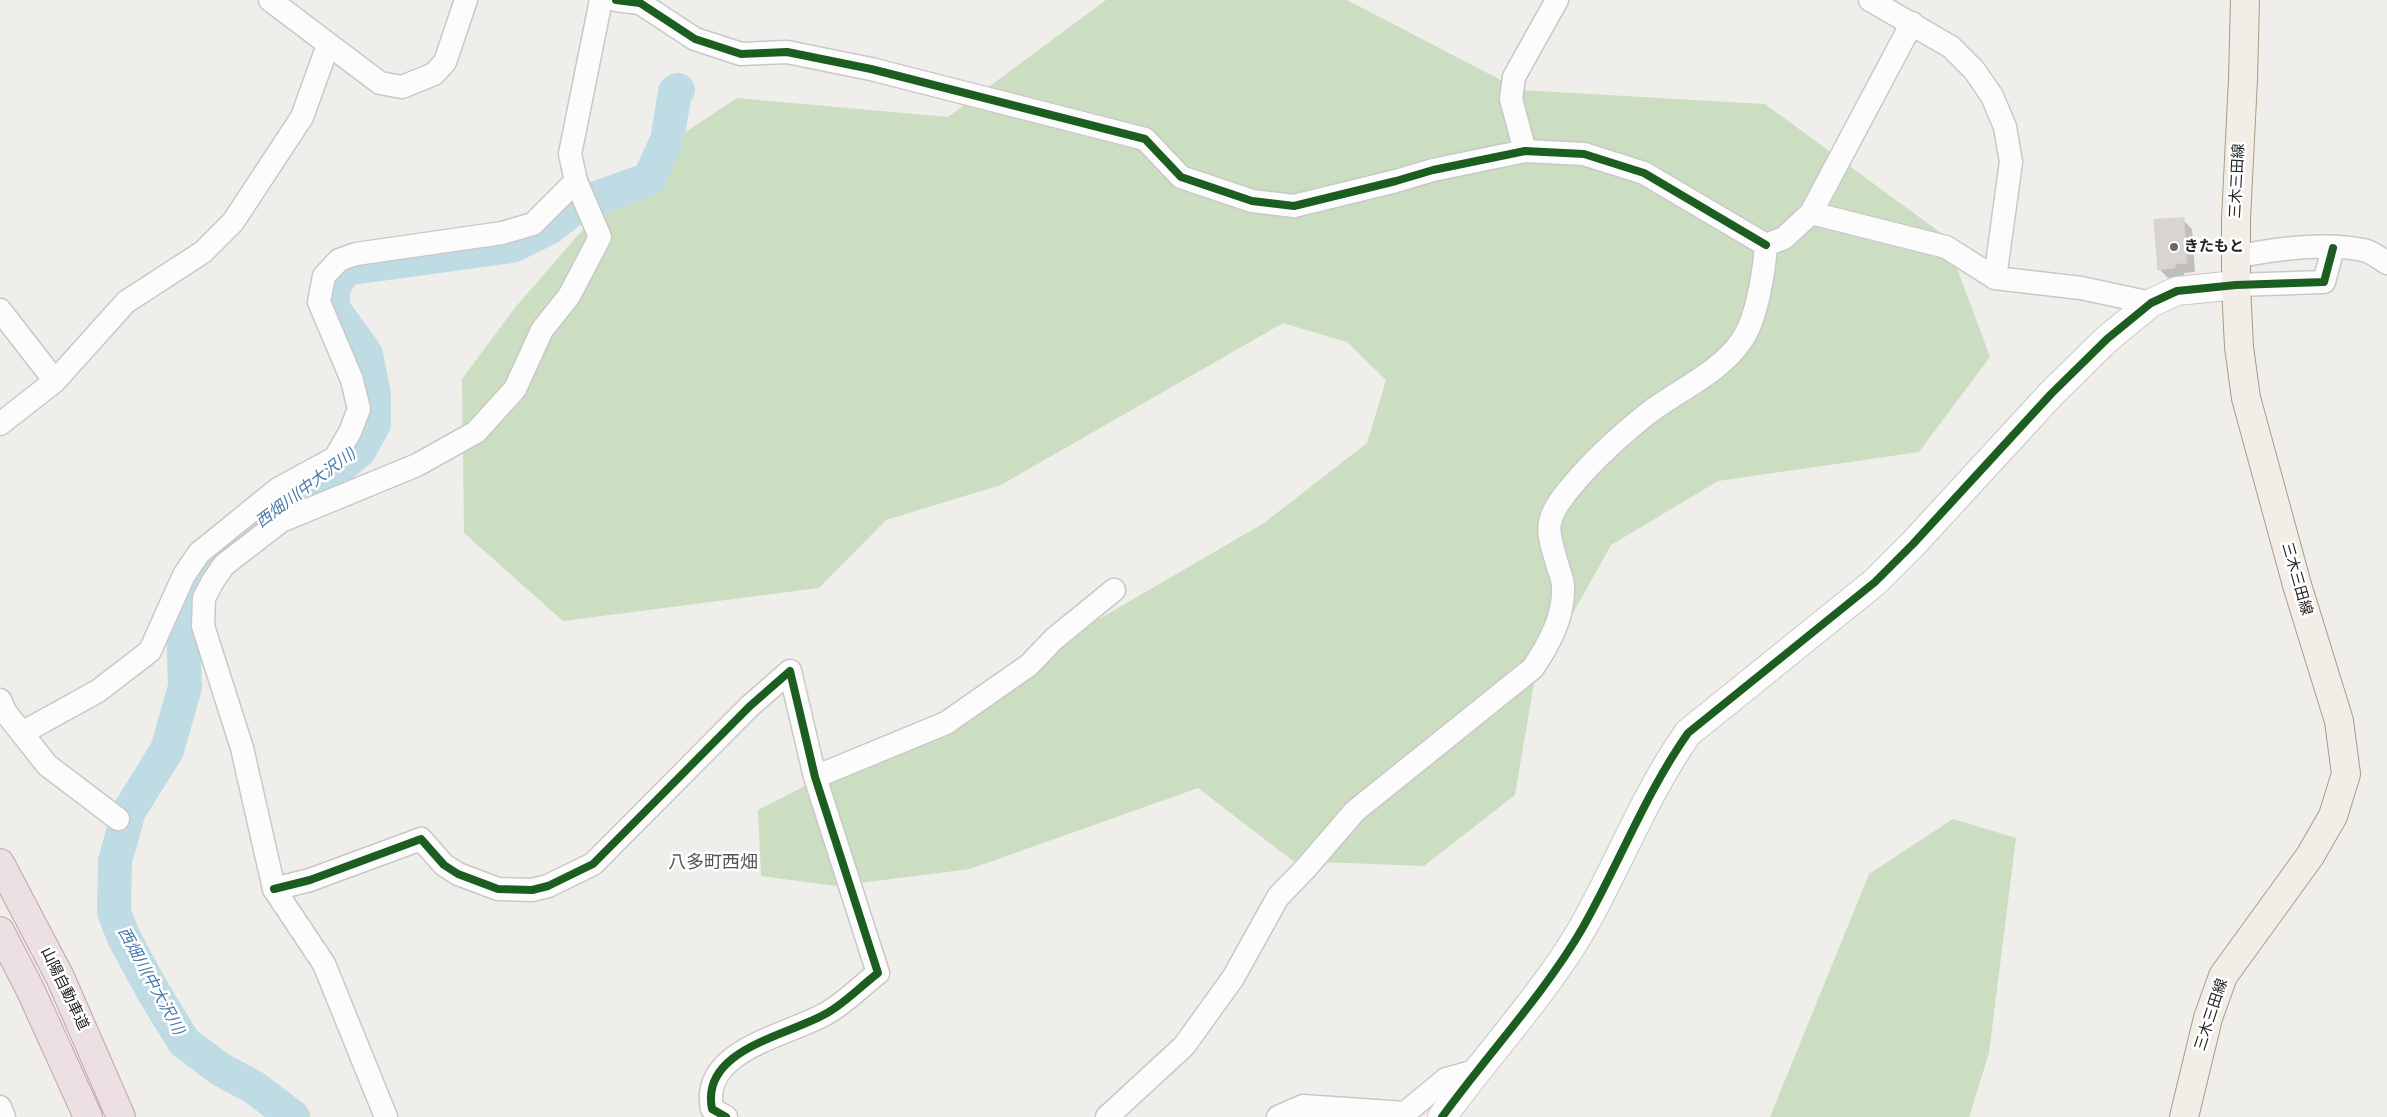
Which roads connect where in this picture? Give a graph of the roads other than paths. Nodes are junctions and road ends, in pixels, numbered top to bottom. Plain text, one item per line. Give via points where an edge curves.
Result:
1 (270, 0) edge
2 (466, 0) edge
3 (1557, 0) edge
4 (1870, 0) edge
5 (2245, 0) edge
6 (628, 2) edge
7 (1912, 23) junction
8 (328, 45) junction
9 (1525, 151) junction
10 (576, 181) junction
11 (1811, 213) junction
12 (1766, 245) junction
13 (2333, 248) junction
14 (2236, 257) junction
15 (2387, 263) edge
16 (1995, 278) junction
17 (2236, 284) junction
18 (2151, 303) junction
19 (0, 310) edge
20 (55, 381) junction
21 (0, 424) edge
22 (1114, 590) dead end
23 (0, 700) edge
24 (22, 733) junction
25 (815, 777) junction
26 (118, 819) dead end
27 (0, 863) edge
28 (274, 889) junction
29 (0, 931) edge
30 (1475, 1071) junction
31 (0, 1106) edge
32 (4, 1117) edge
33 (88, 1117) edge
34 (121, 1117) edge
35 (386, 1117) edge
36 (726, 1117) edge
37 (1107, 1117) edge
38 (1278, 1117) edge
39 (1442, 1117) edge
40 (2184, 1117) edge

1 - 8 street
2 - 8 street via 445,62 434,74 402,86 380,83
3 - 9 street via 1514,77 1511,100
4 - 7 street
5 - 14 main road, 三木三田線
6 - 9 street via 696,39 741,54 786,52 871,69 1145,139 1181,177 1252,201 1294,206 1434,170
6 - 10 street via 570,154
7 - 11 street
7 - 16 street via 1951,47 1974,70 1992,96 2005,128 2011,162
8 - 20 street via 302,117 233,222 203,252 126,302
9 - 12 street via 1584,154 1644,173
10 - 24 street via 533,224 502,233 356,254 339,260 324,276 319,302 352,380 359,408 335,458 278,489 199,553 184,575 150,651 98,692
10 - 28 street via 600,237 568,296 542,330 515,389 476,432 417,465 281,521 224,565 204,598 203,626 242,748
11 - 12 street via 1784,238
11 - 16 street via 1946,247
12 - 37 street via 1757,301 1743,339 1723,362 1647,414 1584,472 1550,517 1548,532 1564,585 1562,606 1546,648 1533,668 1355,811 1278,897 1233,978 1184,1046
13 - 14 street via 2267,250
13 - 15 street via 2365,250
13 - 17 street via 2324,282
14 - 17 main road, 三木三田線
16 - 18 street via 2081,288
17 - 18 street via 2177,291
17 - 40 main road, 三木三田線 via 2239,347 2246,398 2297,586 2339,721 2346,774 2332,816 2310,856 2223,976 2208,1018
18 - 30 street via 2050,394 1875,582 1688,733 1665,764 1582,928 1554,971
19 - 20 street
20 - 21 street
22 - 25 street via 1054,638 1029,665 946,723
23 - 24 street
24 - 26 street via 47,765
25 - 28 street via 790,671 593,864 548,886 532,890 498,889 444,866 421,839 310,880
25 - 36 street via 878,973 827,1013 739,1053 716,1074 709,1096 712,1109
27 - 34 highway, 山陽自動車道 via 60,977
28 - 35 street via 324,964
29 - 33 highway, 山陽自動車道
30 - 38 street via 1446,1079 1405,1113 1303,1106
30 - 39 street
31 - 32 street

